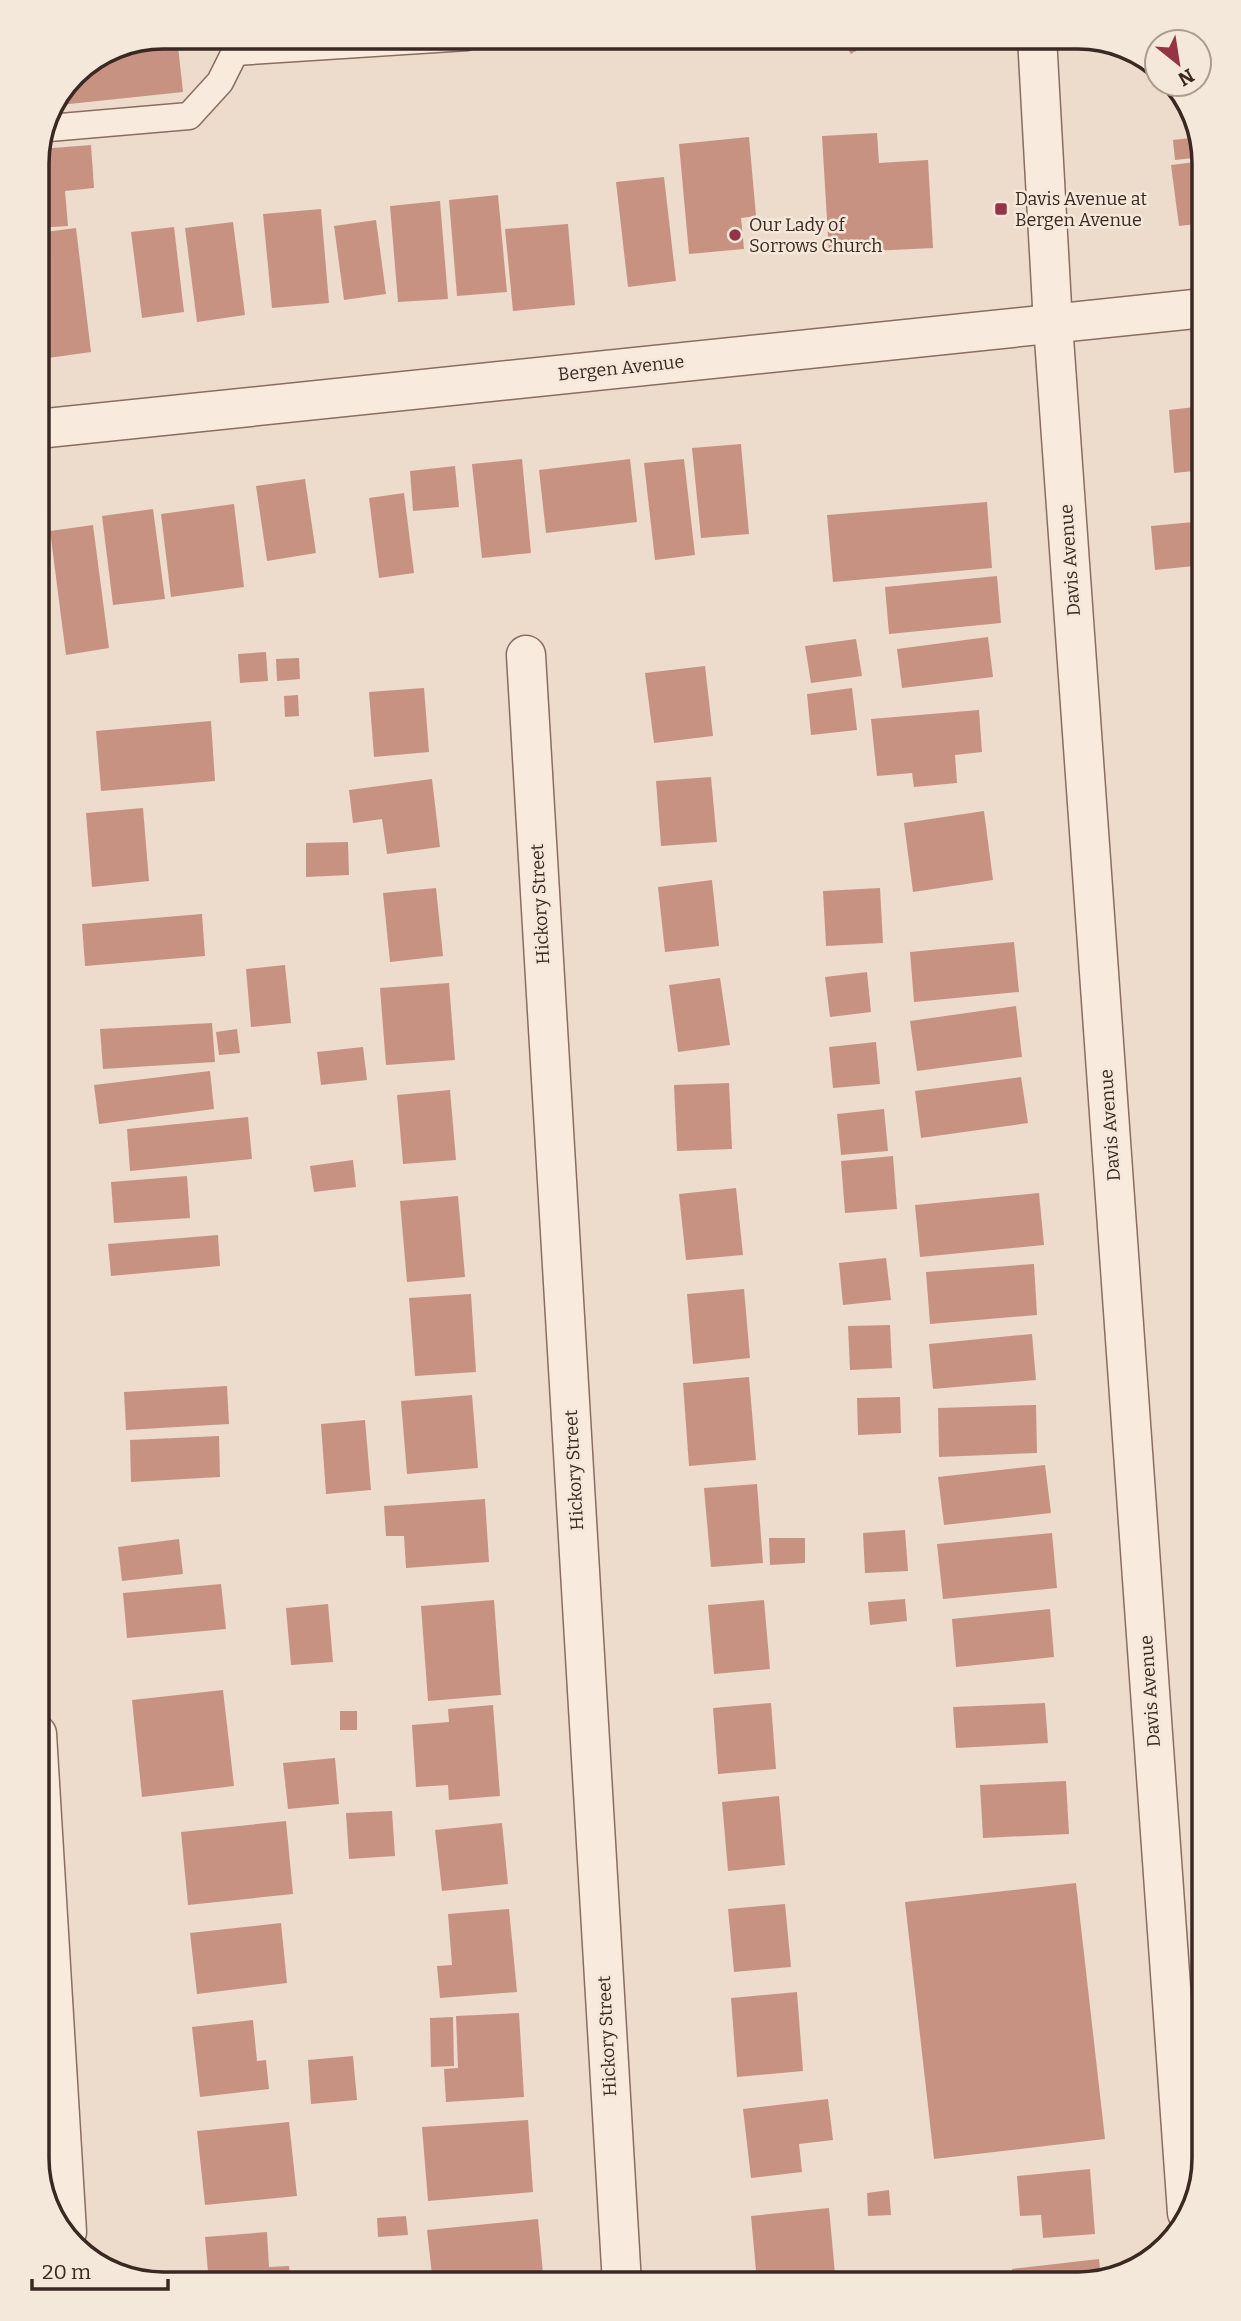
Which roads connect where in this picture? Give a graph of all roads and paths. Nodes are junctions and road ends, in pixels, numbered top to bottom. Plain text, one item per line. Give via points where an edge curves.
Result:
1 (230, 49) edge
2 (1038, 49) edge
3 (56, 127) edge
4 (1192, 309) edge
5 (1053, 324) junction
6 (49, 428) edge
7 (526, 655) dead end
8 (49, 1927) edge
9 (1186, 2195) edge
10 (67, 2219) edge
11 (621, 2272) edge

1 - 3 lane via 220,82 189,116
2 - 5 street, Davis Avenue
4 - 5 street, Bergen Avenue
5 - 6 street, Bergen Avenue
5 - 9 street, Davis Avenue
7 - 11 street, Hickory Street
8 - 10 street

